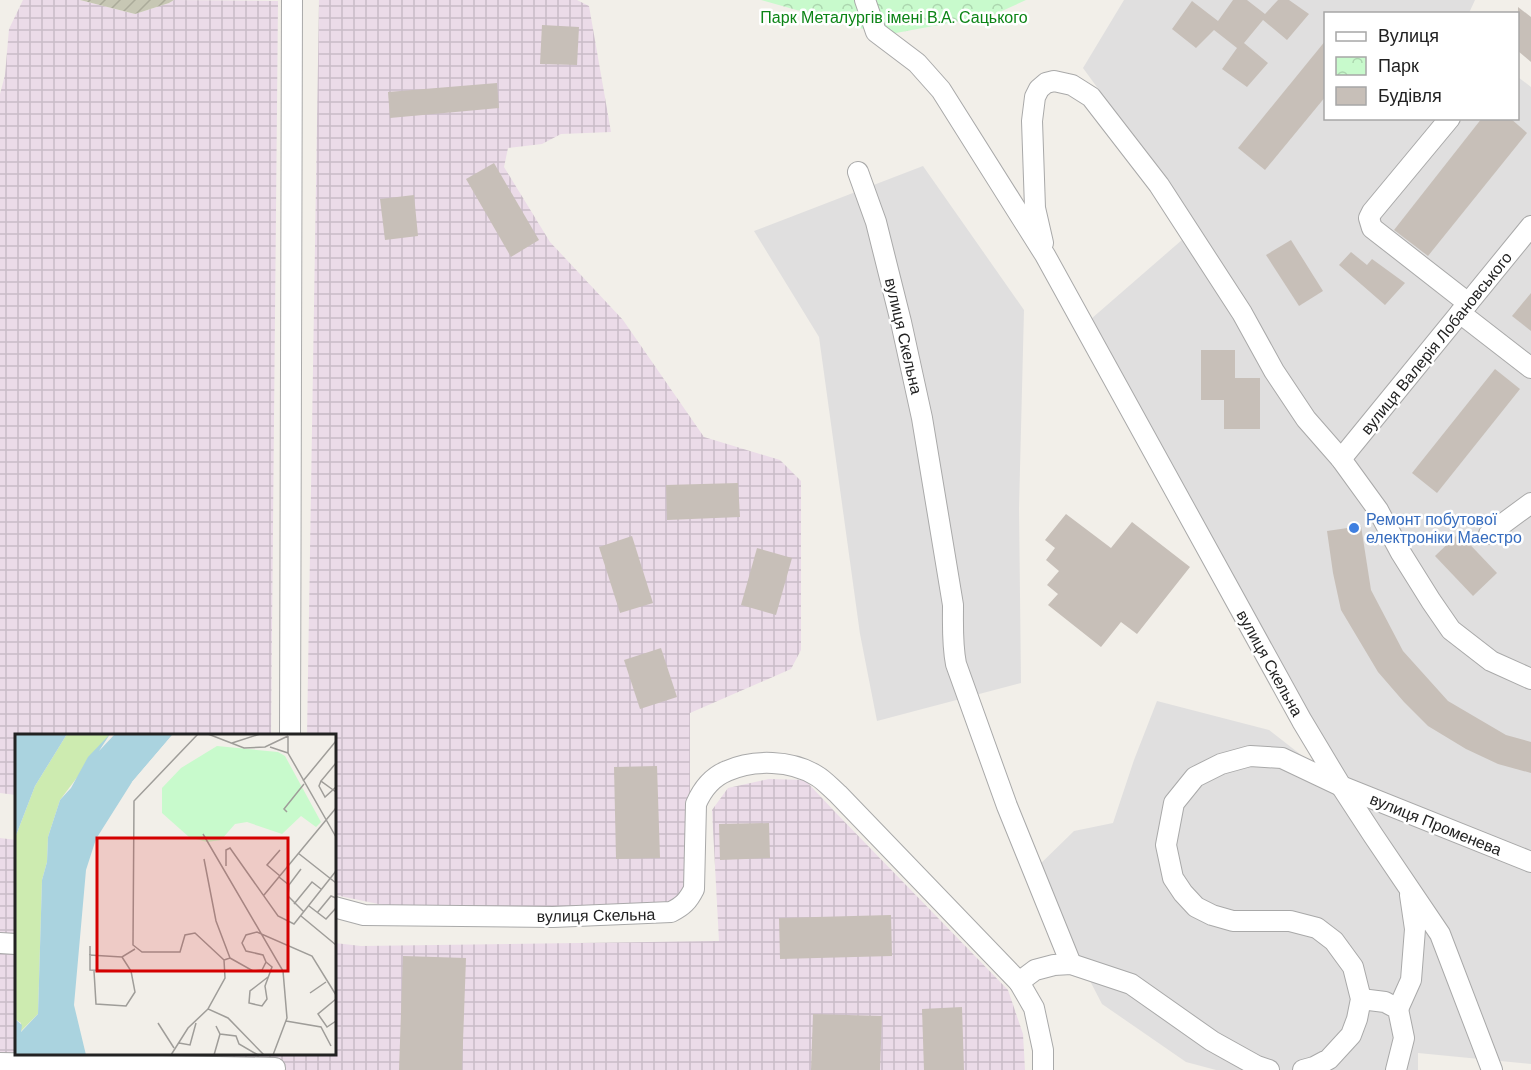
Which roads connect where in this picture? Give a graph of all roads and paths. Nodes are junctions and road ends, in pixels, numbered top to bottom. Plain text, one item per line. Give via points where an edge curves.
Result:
1 (292, 0) edge
2 (865, 0) edge
3 (1448, 120) edge
4 (858, 172) dead end
5 (1531, 226) edge
6 (1045, 255) junction
7 (1464, 308) junction
8 (1531, 368) edge
9 (1341, 459) junction
10 (1531, 503) edge
11 (1489, 534) dead end
12 (1531, 679) edge
13 (290, 734) edge
14 (1341, 786) junction
15 (1531, 862) edge
16 (1409, 889) junction
17 (336, 908) edge
18 (0, 943) edge
19 (15, 944) edge
20 (1071, 964) junction
21 (1019, 982) junction
22 (1361, 999) junction
23 (1398, 1009) junction
24 (145, 1060) edge
25 (0, 1063) edge
26 (273, 1064) edge
27 (1043, 1070) edge
28 (1269, 1070) edge
29 (1303, 1070) edge
30 (1396, 1070) edge
31 (1492, 1070) edge

1 - 13 street
2 - 6 street via 876,33 916,63 941,90
3 - 7 street via 1369,218 1372,228
4 - 20 street, вулиця Скельна via 876,222 922,418 953,605 956,664 1007,806
5 - 7 street, вулиця Валерія Лобановського
6 - 9 street via 1035,208 1032,121 1039,89 1054,81 1072,85 1091,97 1159,185 1242,313 1274,371 1306,419
6 - 14 street, вулиця Скельна
7 - 8 street
7 - 9 street, вулиця Валерія Лобановського
9 - 12 street via 1378,510 1451,630 1491,661
10 - 11 street
14 - 15 street, вулиця Променева
14 - 16 street, вулиця Скельна
14 - 22 street, вулиця Променева via 1282,758 1250,756 1221,764 1195,777 1173,803 1166,845 1173,878 1196,907 1233,921 1290,921 1317,928 1334,941 1353,967
16 - 23 street via 1415,930 1411,980
16 - 31 street, вулиця Скельна via 1440,934
17 - 21 street, вулиця Скельна via 364,915 553,917 671,912 682,907 694,889 696,804 709,783 725,771 739,767 784,764 817,776 838,794
18 - 19 street
20 - 21 street via 1035,970
20 - 28 street via 1131,984 1212,1041
21 - 27 street, вулиця Скельна via 1034,1008
22 - 23 street via 1385,1002
22 - 29 street via 1351,1035 1329,1059
23 - 30 street via 1404,1038
24 - 25 street
24 - 26 street

